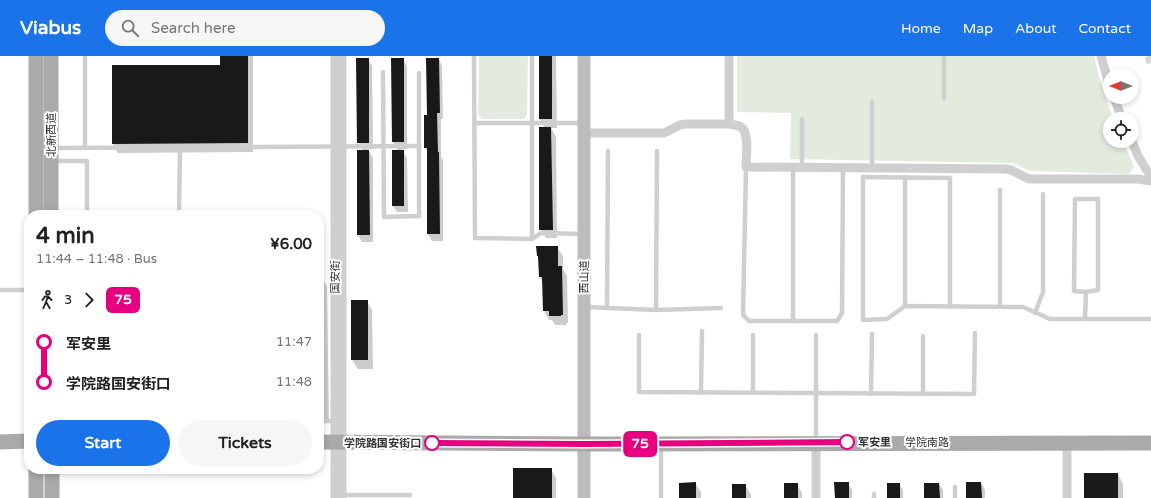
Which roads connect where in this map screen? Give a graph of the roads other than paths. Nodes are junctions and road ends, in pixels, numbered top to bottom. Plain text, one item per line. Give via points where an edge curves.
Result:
1 (36, 56) edge
2 (51, 56) edge
3 (85, 56) edge
4 (335, 56) edge
5 (342, 56) edge
6 (474, 56) edge
7 (532, 56) edge
8 (584, 56) edge
9 (729, 56) edge
10 (944, 56) edge
11 (1100, 56) edge
12 (1104, 68) edge
13 (383, 72) dead end
14 (419, 74) dead end
15 (944, 98) dead end
16 (872, 102) dead end
17 (802, 119) dead end
18 (475, 123) junction
19 (532, 123) junction
20 (729, 124) junction
21 (584, 128) junction
22 (419, 146) junction
23 (338, 147) junction
24 (384, 147) junction
25 (85, 148) junction
26 (180, 148) junction
27 (1135, 148) edge
28 (608, 151) dead end
29 (657, 151) dead end
30 (52, 154) junction
31 (746, 167) junction
32 (798, 168) junction
33 (843, 168) junction
34 (872, 168) junction
35 (1151, 177) edge
36 (905, 178) junction
37 (1151, 181) edge
38 (1000, 190) dead end
39 (1043, 194) dead end
40 (36, 210) edge
41 (51, 210) edge
42 (87, 210) edge
43 (179, 210) edge
44 (584, 234) junction
45 (532, 239) junction
46 (0, 290) edge
47 (24, 290) edge
48 (1086, 292) junction
49 (584, 306) junction
50 (905, 306) junction
51 (1000, 306) junction
52 (950, 307) junction
53 (607, 308) junction
54 (721, 308) dead end
55 (656, 310) junction
56 (1035, 312) junction
57 (1085, 319) junction
58 (1151, 319) edge
59 (793, 321) junction
60 (702, 331) dead end
61 (975, 333) dead end
62 (753, 334) dead end
63 (872, 334) dead end
64 (639, 335) dead end
65 (816, 335) dead end
66 (923, 336) dead end
67 (701, 393) junction
68 (753, 393) junction
69 (816, 394) junction
70 (871, 394) junction
71 (923, 394) junction
72 (324, 421) edge
73 (336, 421) junction
74 (24, 441) edge
75 (0, 442) edge
76 (324, 442) edge
77 (339, 442) junction
78 (816, 442) junction
79 (1067, 442) junction
80 (1151, 443) edge
81 (584, 444) junction
82 (660, 444) junction
83 (36, 474) edge
84 (52, 474) edge
85 (955, 487) dead end
86 (410, 495) dead end
87 (353, 496) edge
88 (340, 497) edge
89 (36, 498) edge
90 (52, 498) edge
91 (584, 498) edge
92 (661, 498) edge
93 (816, 498) edge
94 (955, 498) edge
95 (1067, 498) edge

1 - 40 main road, 北新西道
2 - 30 main road, 北新西道
3 - 25 lane
4 - 23 street, 国安街
5 - 23 street, 国安街
6 - 18 lane
7 - 19 lane
8 - 21 street, 西山道
9 - 20 street
10 - 15 lane
11 - 12 street
13 - 24 lane
14 - 22 lane
16 - 34 lane
17 - 32 lane
18 - 19 lane
18 - 45 lane via 475,238
19 - 21 lane
19 - 45 lane
20 - 21 street via 686,124 664,133
20 - 31 street via 740,126 745,131
21 - 44 street, 西山道
22 - 24 lane
22 - 24 lane via 419,216 384,216
23 - 24 lane
23 - 26 lane
23 - 73 street, 国安街
23 - 77 street, 国安街
25 - 26 lane
25 - 30 lane
26 - 43 lane
27 - 35 street
28 - 53 lane
29 - 55 lane
30 - 41 main road, 北新西道
30 - 42 lane via 87,161
31 - 32 street
31 - 59 lane via 743,315 749,321
32 - 33 street
32 - 59 lane
33 - 34 street
33 - 59 lane via 842,312 837,321
34 - 37 street via 1006,169 1029,179
36 - 50 lane
36 - 50 lane via 863,177 863,320 887,319
36 - 52 lane via 950,178
38 - 51 lane
39 - 56 lane via 1043,292
44 - 45 lane via 541,233
44 - 49 street, 西山道
46 - 47 lane
48 - 48 lane via 1098,290 1098,198 1075,198 1074,291
48 - 57 lane
49 - 53 lane
49 - 81 street, 西山道
50 - 52 lane
51 - 52 lane
51 - 56 lane via 1023,307
53 - 55 lane
54 - 55 lane
56 - 57 lane via 1050,319
57 - 58 lane
60 - 67 lane
61 - 71 lane via 974,394
62 - 68 lane
63 - 70 lane
64 - 67 lane via 639,392
65 - 69 lane
66 - 71 lane
67 - 68 lane
68 - 69 lane
69 - 70 lane
69 - 78 lane
70 - 71 lane
72 - 73 lane
73 - 77 street, 国安街
74 - 75 main road
76 - 77 main road, 学院南路
77 - 81 main road, 学院南路
77 - 88 street, 国安街
78 - 79 main road, 学院南路
78 - 82 main road, 学院南路
78 - 93 street
79 - 80 main road, 学院南路
79 - 95 street
81 - 82 main road, 学院南路
81 - 91 street, 西山道
82 - 92 lane
83 - 89 main road
84 - 90 main road
85 - 94 lane
86 - 87 lane
87 - 88 lane

